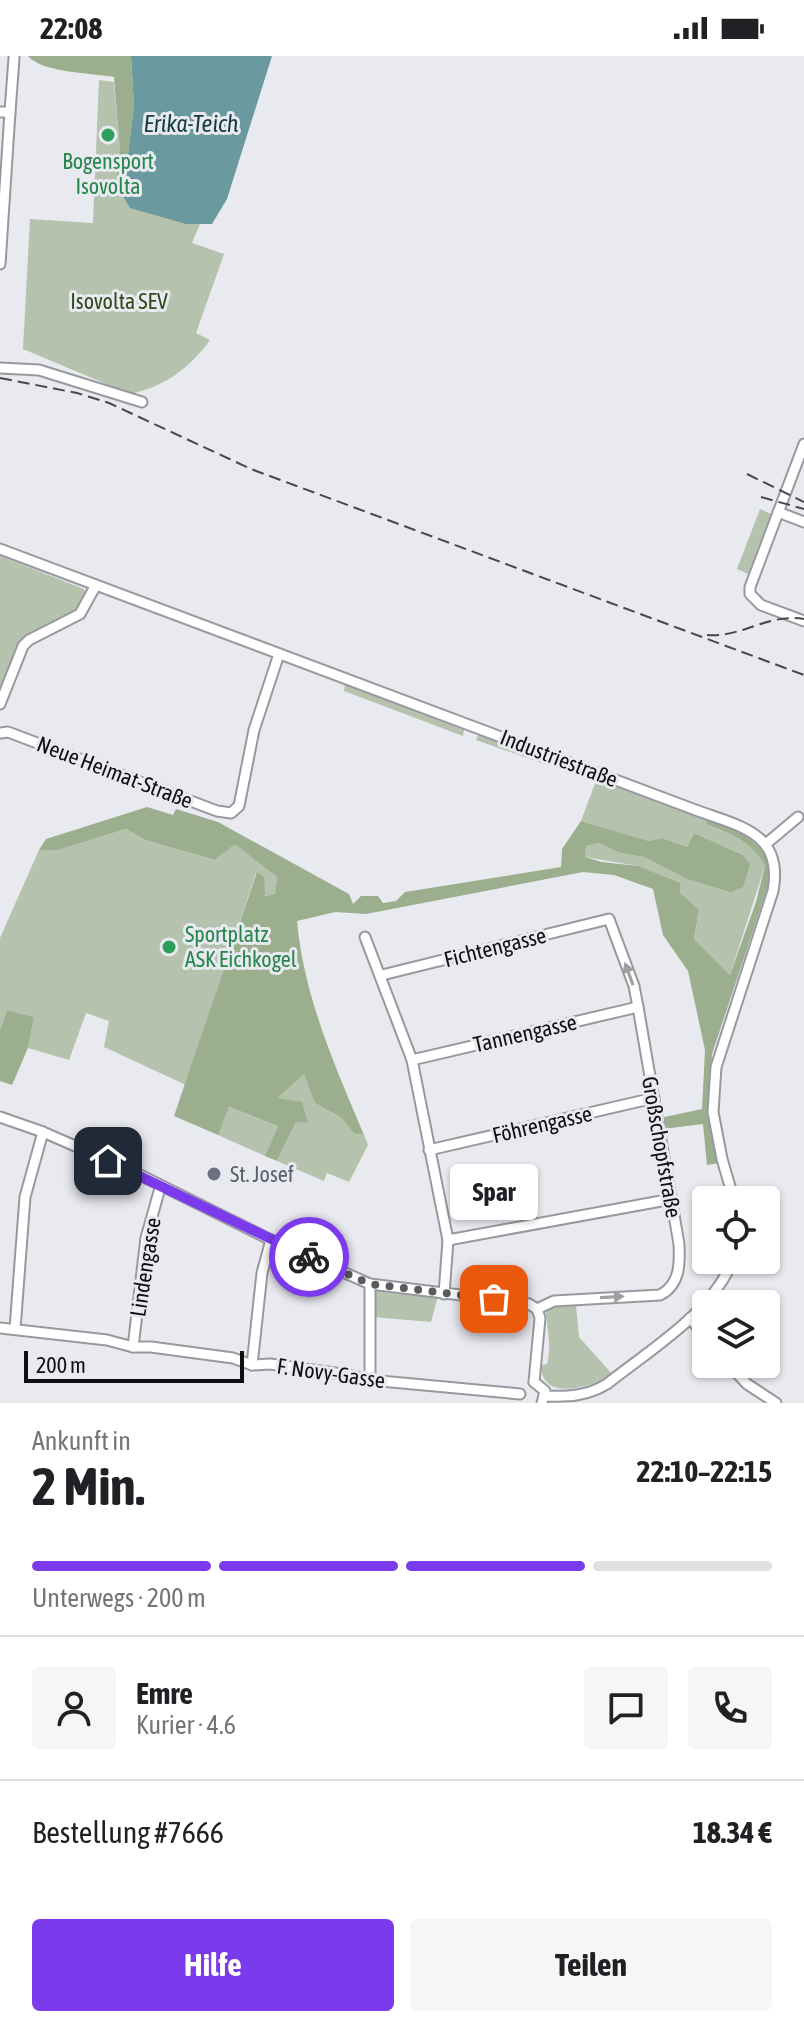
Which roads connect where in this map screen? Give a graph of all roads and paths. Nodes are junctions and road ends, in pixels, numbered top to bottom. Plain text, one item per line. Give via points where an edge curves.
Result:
1 (14, 58) dead end
2 (5, 112) edge
3 (0, 264) edge
4 (0, 368) edge
5 (142, 402) dead end
6 (804, 444) edge
7 (778, 512) junction
8 (804, 522) edge
9 (0, 549) edge
10 (96, 585) junction
11 (804, 621) edge
12 (279, 654) junction
13 (0, 704) edge
14 (0, 733) edge
15 (798, 817) dead end
16 (767, 843) junction
17 (609, 919) joint
18 (365, 937) dead end
19 (382, 975) junction
20 (638, 1007) junction
21 (412, 1060) junction
22 (654, 1098) junction
23 (0, 1117) edge
24 (43, 1132) junction
25 (429, 1150) junction
26 (730, 1186) edge
27 (160, 1188) junction
28 (672, 1199) junction
29 (271, 1240) junction
30 (448, 1240) junction
31 (726, 1274) edge
32 (370, 1284) junction
33 (444, 1294) junction
34 (537, 1309) junction
35 (690, 1318) junction
36 (692, 1320) edge
37 (0, 1328) edge
38 (15, 1329) junction
39 (133, 1347) junction
40 (252, 1365) junction
41 (741, 1378) edge
42 (370, 1380) junction
43 (534, 1382) junction
44 (522, 1399) edge
45 (544, 1399) edge
46 (776, 1403) edge

1 - 2 street
2 - 3 street
4 - 5 street via 39,370
6 - 7 street
7 - 8 street
7 - 11 street via 750,594 761,605
9 - 10 street, Industriestraße
10 - 12 street, Industriestraße
10 - 13 street via 80,614 23,646
12 - 14 street, Neue Heimat-Straße via 252,737 239,806 231,813
12 - 16 street, Industriestraße via 693,809
15 - 16 street
16 - 26 street via 774,856 773,891 722,1042 713,1092
17 - 19 street, Fichtengasse
20 -> 17 street, Großschopfstraße
18 - 19 street
19 - 21 street
20 - 21 street, Tannengasse
20 - 22 street, Großschopfstraße
21 - 25 street
22 - 25 street, Föhrengasse
22 - 28 street, Großschopfstraße
23 - 24 street
24 - 27 street
24 - 38 street via 25,1197
25 - 30 street
27 - 29 street
27 - 39 street, Lindengasse via 146,1238
28 - 30 street
34 -> 28 street, Großschopfstraße via 554,1301 660,1295 671,1289 679,1259
29 - 32 street
29 - 40 street
30 - 33 street
31 - 35 street via 717,1292
32 - 33 street
32 - 42 street
33 - 34 street
34 - 43 street
35 - 36 street
35 - 45 street via 595,1392
37 - 38 street, F. Novy-Gasse
38 - 39 street, F. Novy-Gasse
39 - 40 street, F. Novy-Gasse via 233,1358
40 - 42 street, F. Novy-Gasse
41 - 46 street
42 - 44 street, F. Novy-Gasse
43 - 44 street via 525,1385
43 - 45 street via 543,1387

